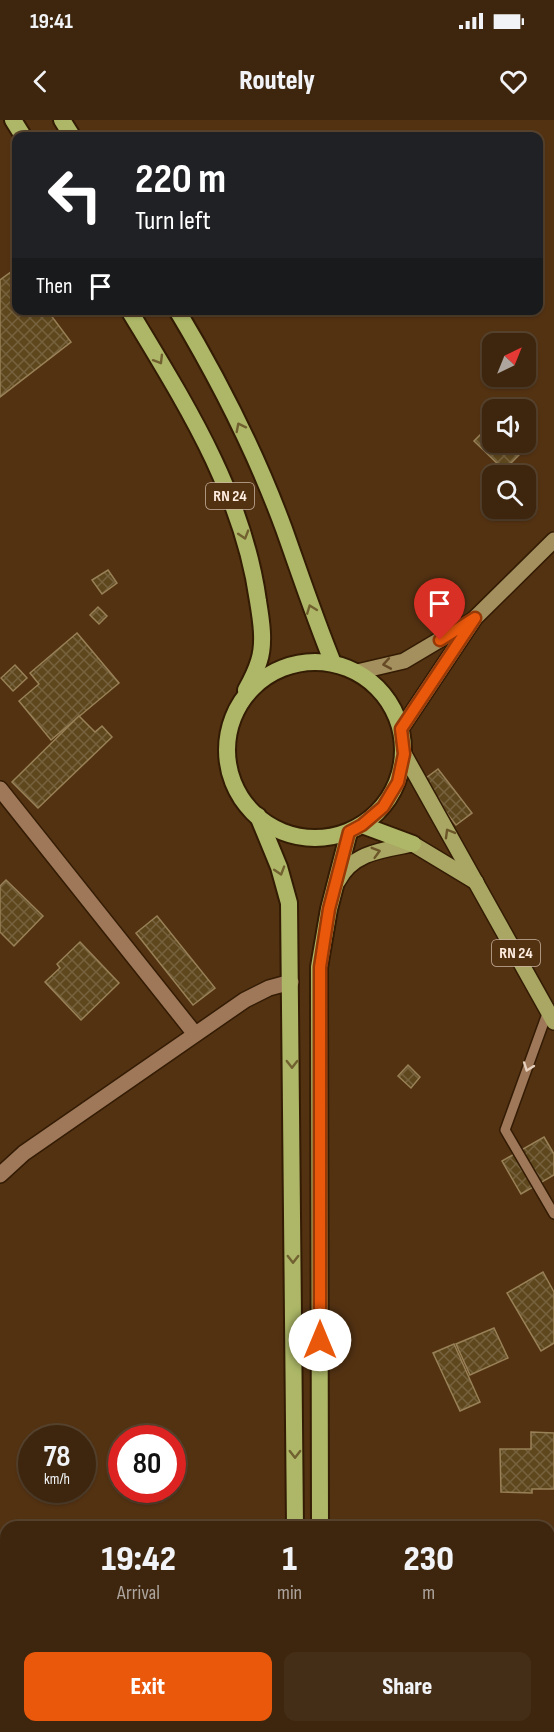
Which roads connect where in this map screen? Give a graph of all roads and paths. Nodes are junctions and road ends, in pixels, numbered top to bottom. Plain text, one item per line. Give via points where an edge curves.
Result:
1 (132, 315) edge
2 (180, 315) edge
3 (554, 540) edge
4 (475, 618) junction
5 (333, 663) junction
6 (357, 672) junction
7 (243, 699) junction
8 (401, 729) junction
9 (404, 754) junction
10 (0, 789) edge
11 (258, 816) junction
12 (355, 829) junction
13 (413, 844) junction
14 (479, 884) junction
15 (334, 889) junction
16 (291, 982) junction
17 (551, 1017) edge
18 (195, 1034) junction
19 (0, 1175) edge
20 (554, 1214) edge
21 (295, 1521) edge
22 (320, 1521) edge

1 -> 7 highway, RN 24 via 216,461 254,569 261,620 260,659
5 -> 2 highway, RN 24 via 249,444
3 - 4 main road
4 -> 6 main road via 404,662
4 - 8 main road
5 - 6 highway
5 - 7 highway via 307,662 283,668 260,680
6 - 8 highway via 377,686 392,706
7 - 11 highway via 231,723 227,748 230,773 241,797
8 - 9 highway
9 - 12 highway via 398,782 383,807
14 -> 9 main road
10 - 18 street
11 - 12 highway via 278,830 301,837 325,838
11 -> 16 highway via 289,903
12 - 13 highway
12 - 15 highway
13 - 14 main road
15 -> 13 main road via 342,873 359,857
14 - 17 main road, RN 24
15 - 22 highway via 320,967
16 - 18 street via 245,1000
16 -> 21 highway
17 -> 20 lane via 506,1130
18 - 19 street via 24,1153

